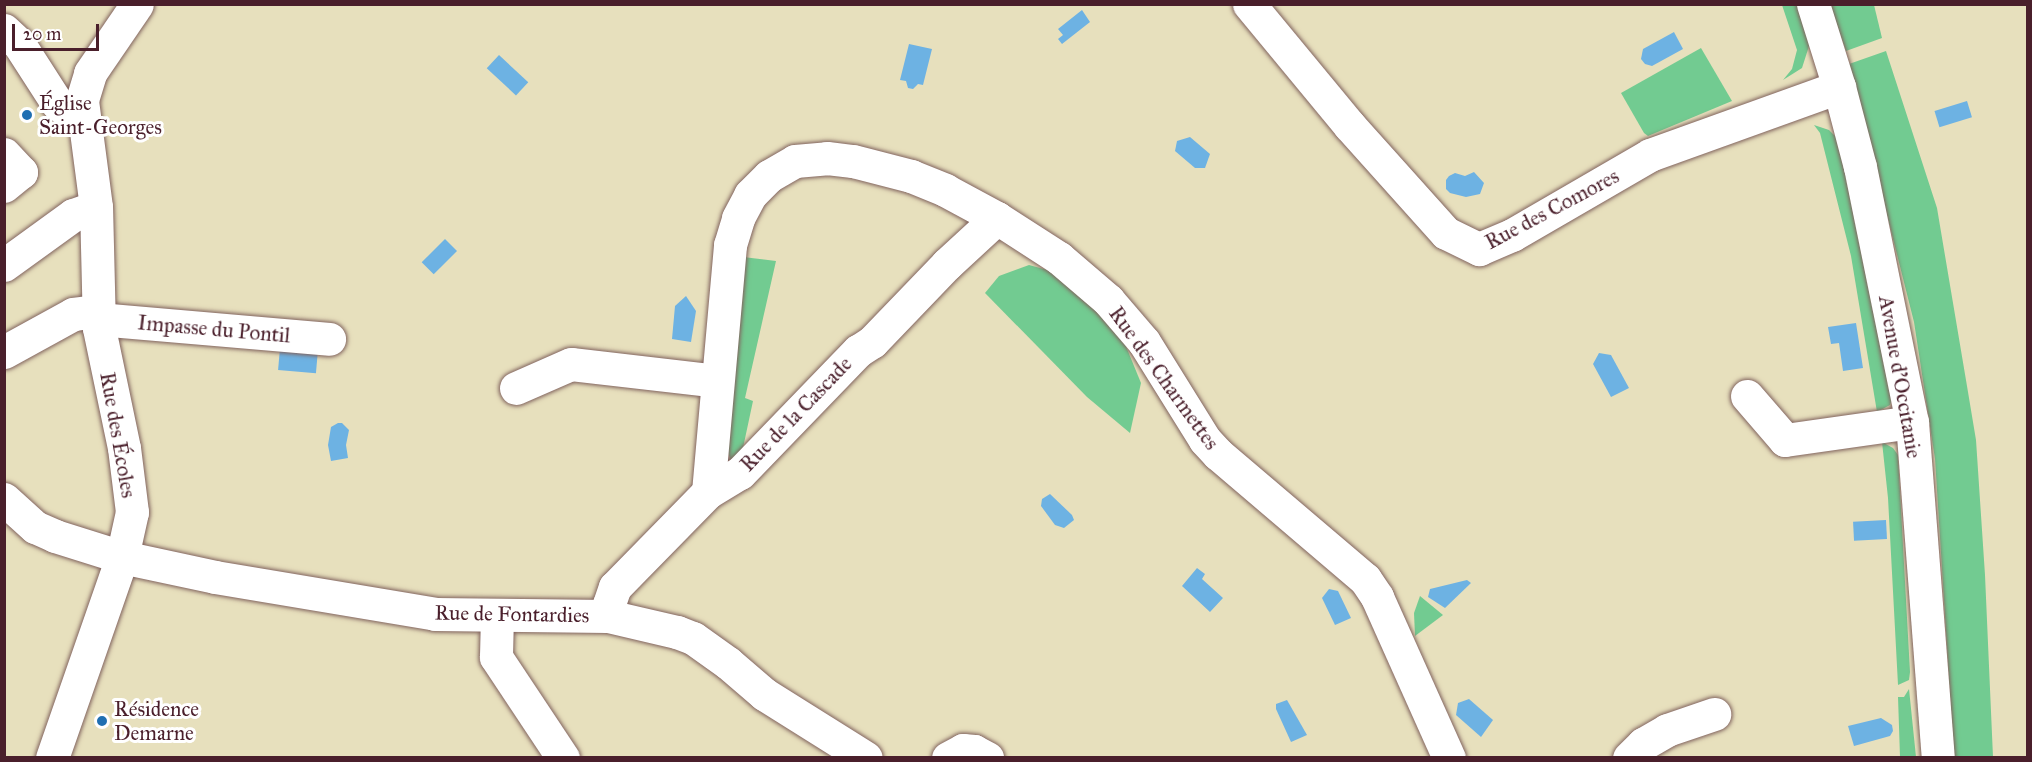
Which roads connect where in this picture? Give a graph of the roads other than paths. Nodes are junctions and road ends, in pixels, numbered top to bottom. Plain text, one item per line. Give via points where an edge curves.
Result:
1 (137, 4) edge
2 (1249, 4) edge
3 (1814, 4) edge
4 (4, 30) edge
5 (1839, 87) junction
6 (83, 108) junction
7 (96, 207) junction
8 (997, 218) junction
9 (4, 265) edge
10 (98, 315) junction
11 (329, 339) dead end
12 (4, 352) edge
13 (717, 381) junction
14 (516, 388) dead end
15 (1747, 396) dead end
16 (1912, 422) junction
17 (708, 492) junction
18 (4, 499) edge
19 (122, 557) junction
20 (497, 615) junction
21 (608, 616) junction
22 (1714, 714) dead end
23 (52, 758) edge
24 (563, 758) edge
25 (866, 758) edge
26 (948, 758) edge
27 (987, 758) edge
28 (1449, 758) edge
29 (1629, 758) edge
30 (1938, 758) edge

1 - 6 street via 90,73
2 - 5 street, Rue des Comores via 1349,125 1446,233 1479,249 1512,235 1650,155
3 - 5 street, Avenue d'Occitanie
4 - 6 street via 19,44 57,103 69,112
5 - 16 street, Avenue d'Occitanie via 1860,167
6 - 7 street, Rue des Écoles
7 - 9 street via 74,215
7 - 10 street, Rue des Écoles
8 - 13 street, Rue des Charmettes via 910,176 853,161 826,158 795,162 769,176 750,195 730,245
8 - 17 street, Rue de la Cascade via 872,342 858,351 740,473
8 - 28 street, Rue des Charmettes via 1059,258 1108,300 1144,342 1205,440 1365,579 1377,597
10 - 11 street, Impasse du Pontil
10 - 12 street, Impasse du Pontil via 73,314
10 - 19 street, Rue des Écoles via 132,495 129,533
13 - 14 street via 571,364
13 - 17 street, Rue des Charmettes
15 - 16 street via 1785,440
16 - 30 street, Avenue d'Occitanie
17 - 21 street, Rue de la Cascade via 615,587
18 - 19 street, Rue de Fontardies via 35,527
19 - 20 street, Rue de Fontardies via 252,584 435,614
19 - 23 street, Rue des Écoles
20 - 21 street, Rue de Fontardies
20 - 24 street via 496,657
21 - 25 street, Rue de Fontardies via 693,638 764,694
22 - 29 street via 1667,730
26 - 27 street via 963,750

